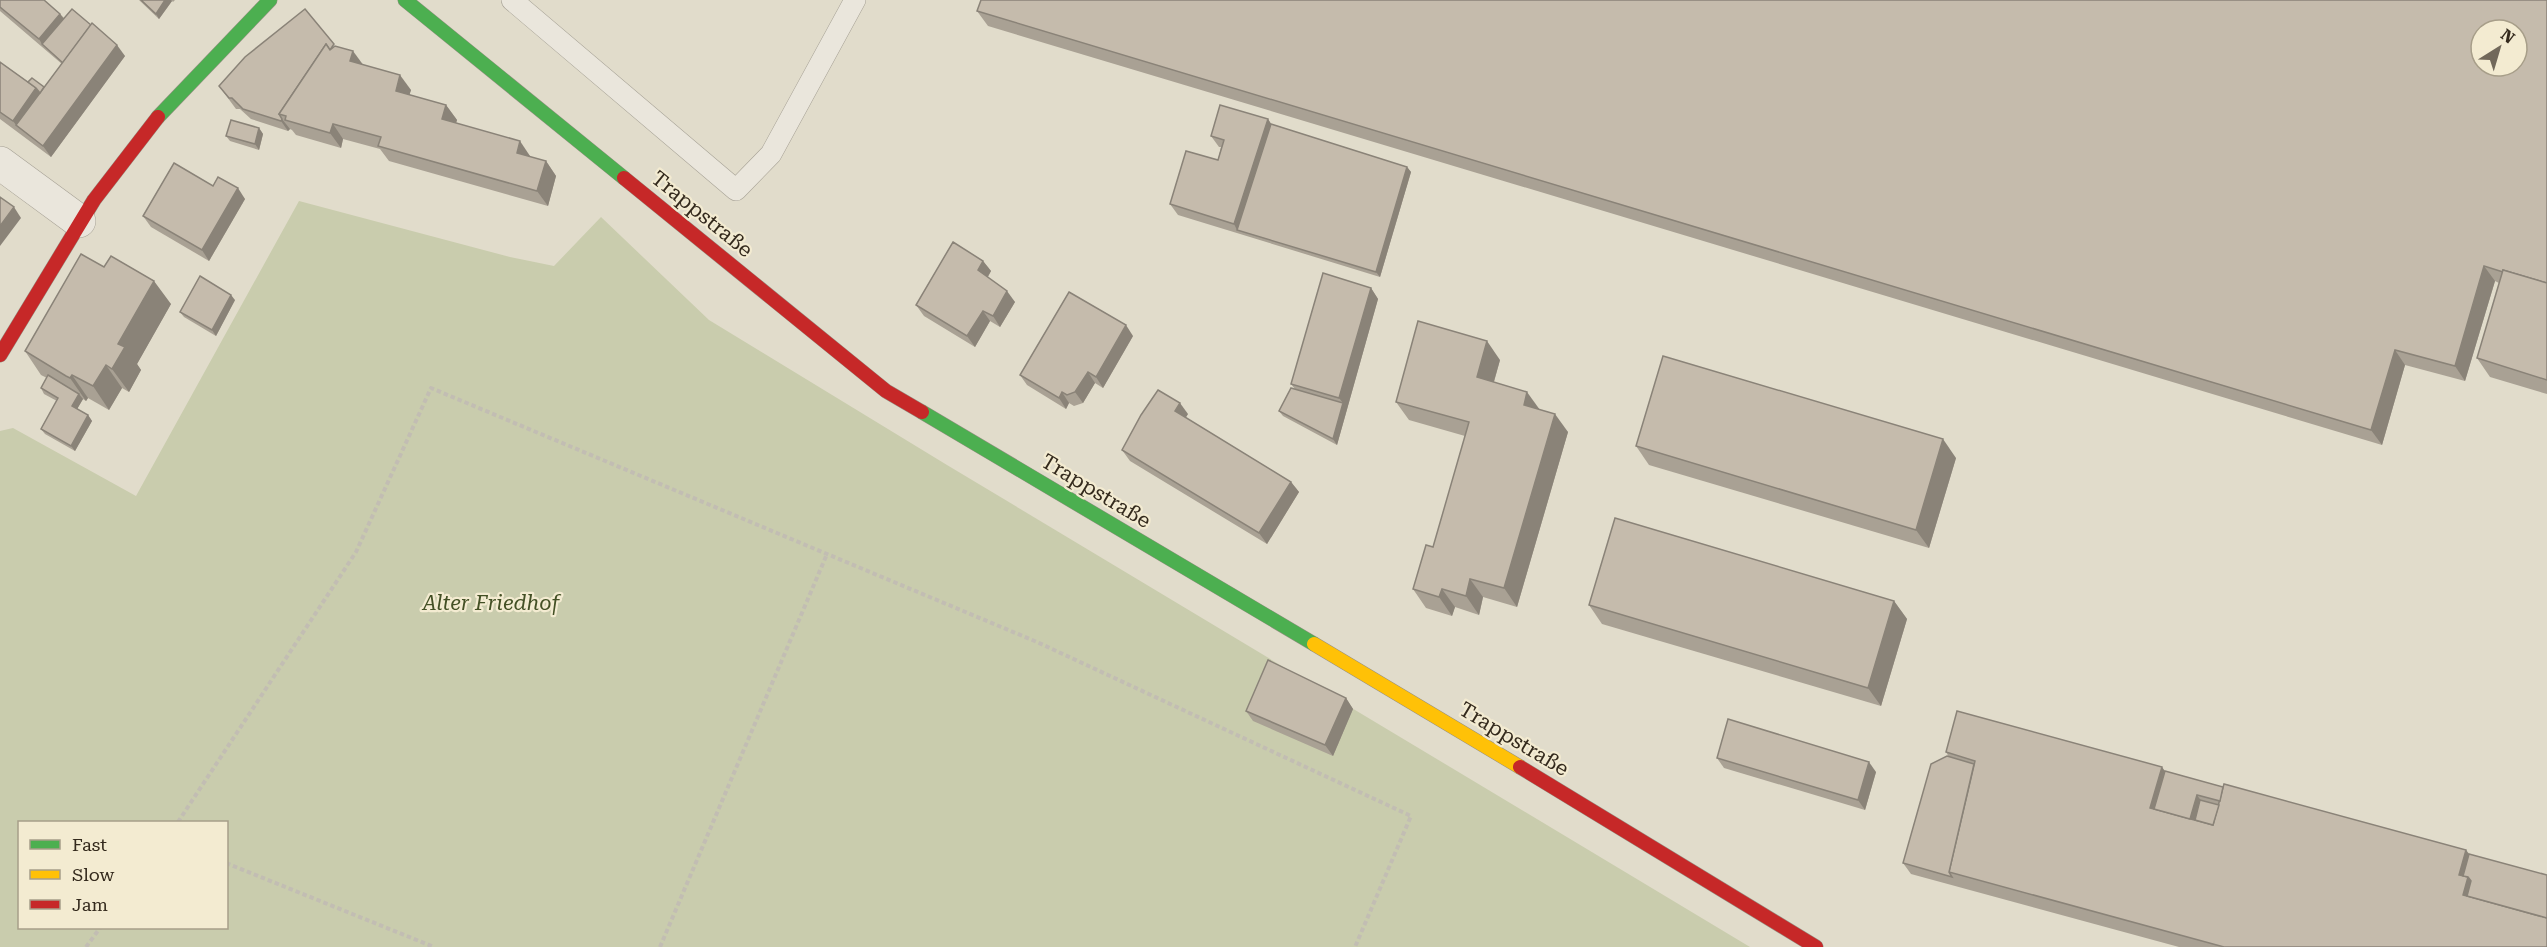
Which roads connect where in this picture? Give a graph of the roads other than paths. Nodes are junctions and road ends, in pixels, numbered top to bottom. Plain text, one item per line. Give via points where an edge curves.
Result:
1 (270, 0) edge
2 (405, 0) edge
3 (512, 0) edge
4 (855, 0) edge
5 (0, 163) edge
6 (80, 221) junction
7 (0, 355) edge
8 (1816, 947) edge

1 - 6 street via 196,75 131,150
2 - 8 street, Trappstraße via 886,391 1438,717
3 - 4 lane via 736,190 771,154
5 - 6 street
6 - 7 street

